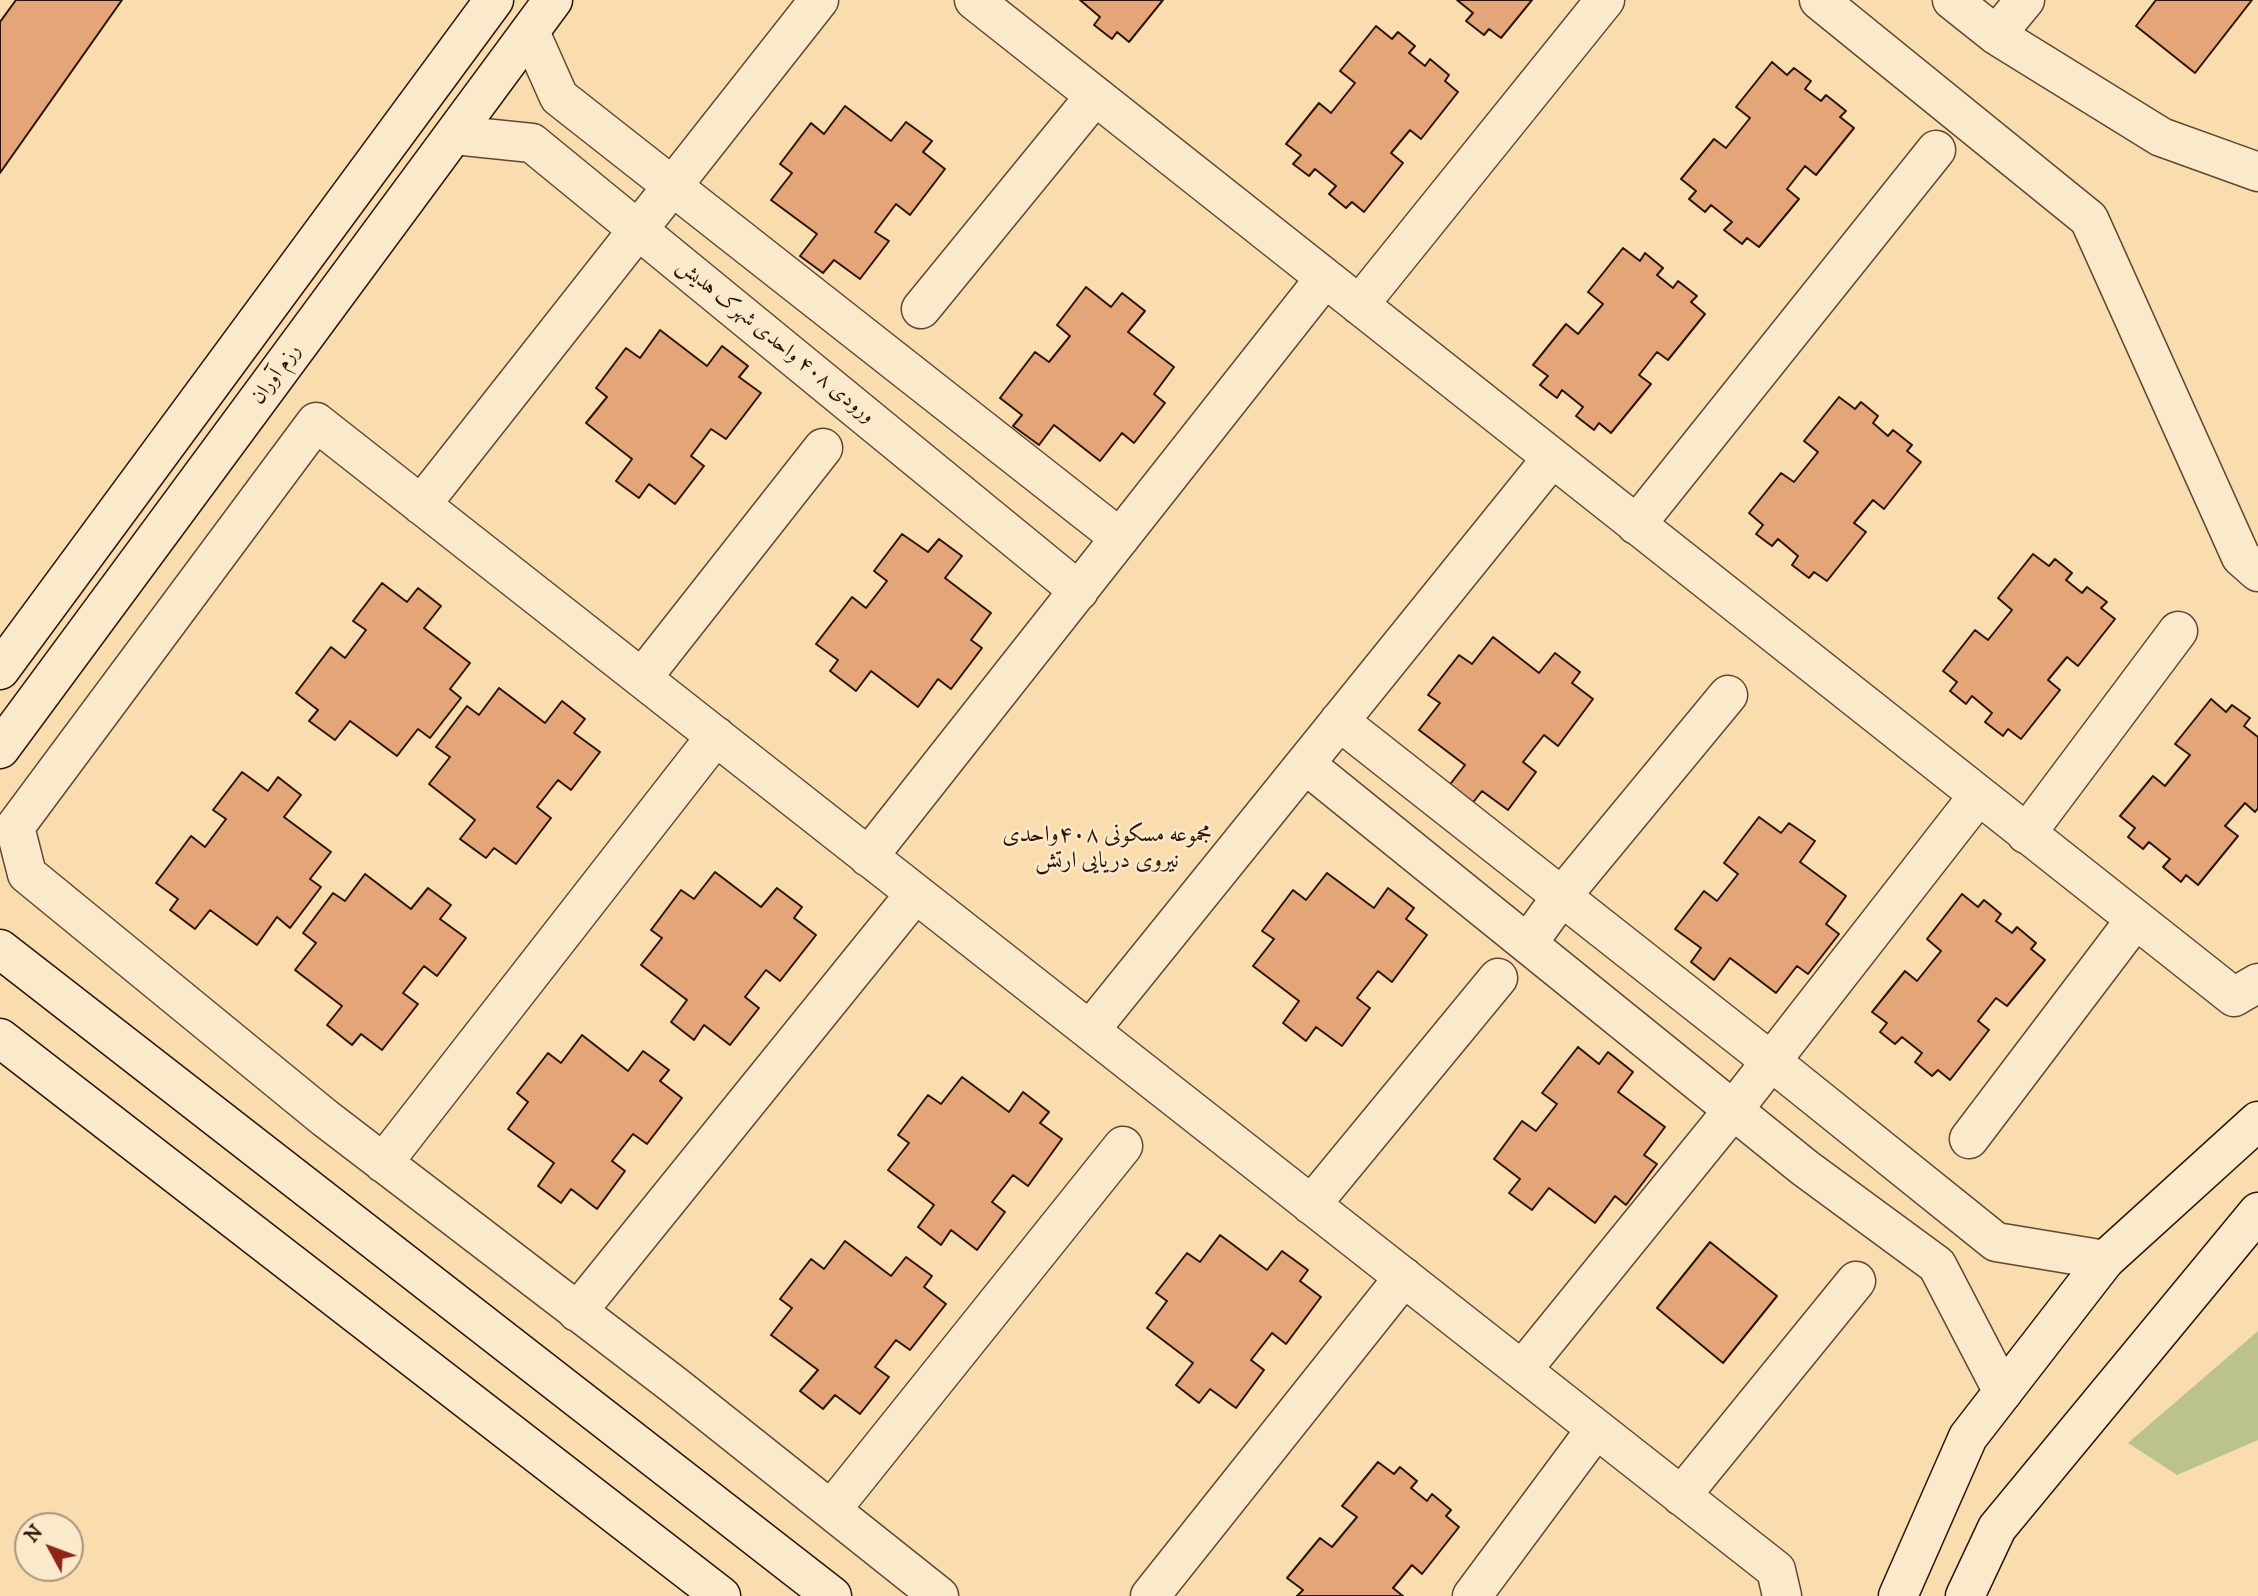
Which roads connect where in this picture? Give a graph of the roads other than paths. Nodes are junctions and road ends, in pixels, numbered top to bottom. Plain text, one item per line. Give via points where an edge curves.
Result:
1 (494, 0) edge
2 (553, 0) edge
3 (819, 0) edge
4 (974, 0) edge
5 (1605, 0) edge
6 (1819, 0) edge
7 (1952, 0) edge
8 (2025, 0) edge
9 (530, 32) junction
10 (1996, 35) junction
11 (1095, 96) junction
12 (454, 135) junction
13 (1936, 150) dead end
14 (2258, 172) edge
15 (672, 186) junction
16 (638, 230) junction
17 (1325, 278) junction
18 (1359, 305) junction
19 (921, 309) dead end
20 (823, 448) dead end
21 (1552, 458) junction
22 (421, 505) junction
23 (1636, 525) junction
24 (1119, 538) junction
25 (2258, 572) edge
26 (1079, 591) junction
27 (2178, 631) dead end
28 (0, 670) edge
29 (642, 678) junction
30 (1728, 695) dead end
31 (1339, 721) junction
32 (716, 736) junction
33 (0, 749) edge
34 (1305, 764) junction
35 (1978, 796) junction
36 (2026, 834) junction
37 (868, 857) junction
38 (915, 894) junction
39 (1562, 897) junction
40 (2135, 920) junction
41 (1528, 943) junction
42 (0, 948) edge
43 (1498, 978) dead end
44 (2258, 983) edge
45 (1090, 1030) junction
46 (0, 1038) edge
47 (1770, 1060) junction
48 (1733, 1110) junction
49 (2258, 1122) edge
50 (1969, 1139) dead end
51 (1123, 1146) dead end
52 (383, 1163) junction
53 (1311, 1205) junction
54 (2258, 1212) edge
55 (2105, 1260) junction
56 (1404, 1278) junction
57 (1856, 1281) dead end
58 (578, 1312) junction
59 (1522, 1370) junction
60 (2003, 1392) junction
61 (1596, 1429) junction
62 (1681, 1496) junction
63 (831, 1510) junction
64 (721, 1596) edge
65 (832, 1596) edge
66 (939, 1596) edge
67 (1150, 1596) edge
68 (1472, 1596) edge
69 (1782, 1596) edge
70 (1898, 1596) edge
71 (1965, 1596) edge

1 - 28 street
2 - 9 street, رزم آوران
3 - 15 street
4 - 11 street
5 - 18 street
6 - 25 street via 2089,219 2241,557
7 - 10 street
8 - 10 street
9 - 12 street, رزم آوران
9 - 15 street via 559,97
10 - 14 street via 2161,137
11 - 17 street
11 - 19 street
12 - 16 street, ورودی ۴۰۸ واحدی شهرک هدیش via 532,143
12 - 33 street, رزم آوران
13 - 23 street
15 - 16 street
15 - 24 street
16 - 22 street
16 - 26 street, ورودی ۴۰۸ واحدی شهرک هدیش
17 - 18 street
17 - 24 street
18 - 21 street
20 - 29 street
21 - 23 street
21 - 31 street
22 - 29 street
22 - 52 street via 316,422 15,827 27,874
23 - 35 street
24 - 26 street
26 - 37 street
27 - 36 street
29 - 32 street
30 - 39 street
31 - 34 street
31 - 39 street
32 - 37 street
32 - 52 street
34 - 41 street
34 - 45 street
35 - 36 street
35 - 47 street
36 - 40 street
37 - 38 street
38 - 45 street
38 - 58 street
39 - 41 street
39 - 47 street
40 - 44 street via 2234,997
40 - 50 street
41 - 48 street
42 - 65 street
43 - 53 street
45 - 53 street
46 - 64 street
47 - 48 street
47 - 55 street via 1996,1242
48 - 59 street
48 - 60 street via 1937,1265
49 - 55 street
51 - 63 street
52 - 58 street
53 - 56 street
54 - 71 street via 1997,1528
55 - 60 street
56 - 59 street
56 - 67 street
57 - 62 street
58 - 63 street
59 - 61 street
60 - 70 street via 1968,1437
61 - 62 street
61 - 68 street
62 - 69 street via 1776,1570
63 - 66 street

